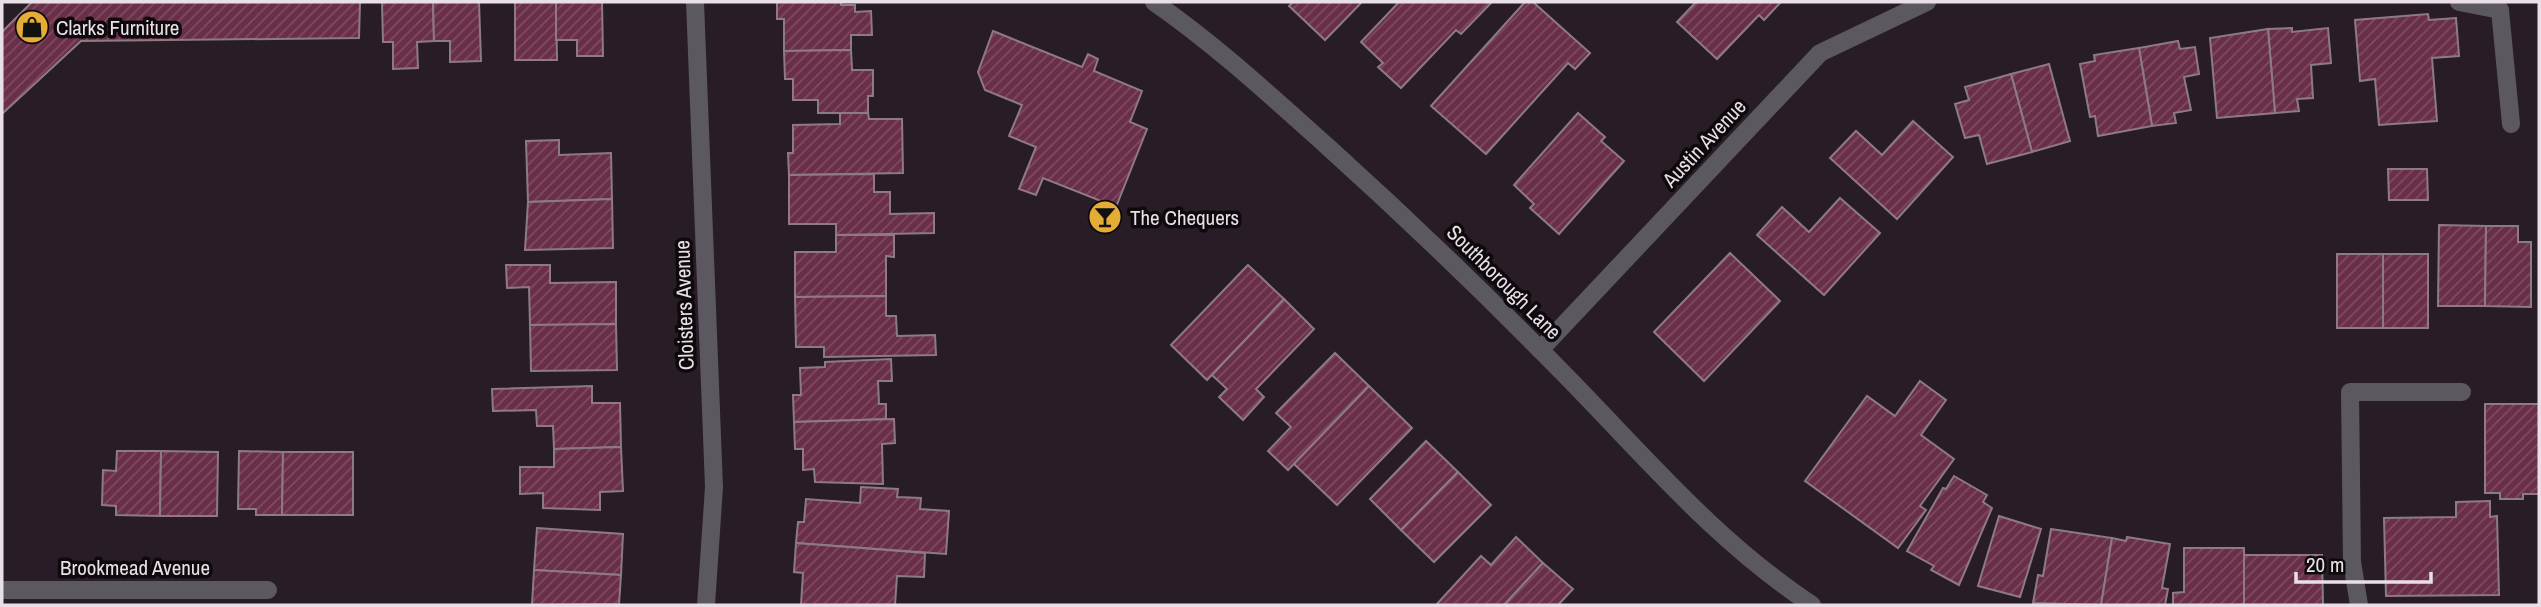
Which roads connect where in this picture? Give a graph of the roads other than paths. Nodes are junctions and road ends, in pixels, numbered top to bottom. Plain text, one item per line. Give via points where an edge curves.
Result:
1 (695, 2) edge
2 (1154, 2) edge
3 (1927, 2) edge
4 (2459, 2) edge
5 (2511, 124) dead end
6 (1541, 350) junction
7 (2462, 392) dead end
8 (2, 590) edge
9 (268, 590) dead end
10 (706, 605) edge
11 (1812, 605) edge
12 (2359, 605) edge

1 - 10 street, Cloisters Avenue via 714,487
2 - 6 street, Southborough Lane via 1310,131 1481,288
3 - 6 street, Austin Avenue via 1820,53
4 - 5 street via 2500,9
6 - 11 street, Southborough Lane via 1707,523 1754,565
7 - 12 street via 2350,392 2352,562
8 - 9 street, Brookmead Avenue

